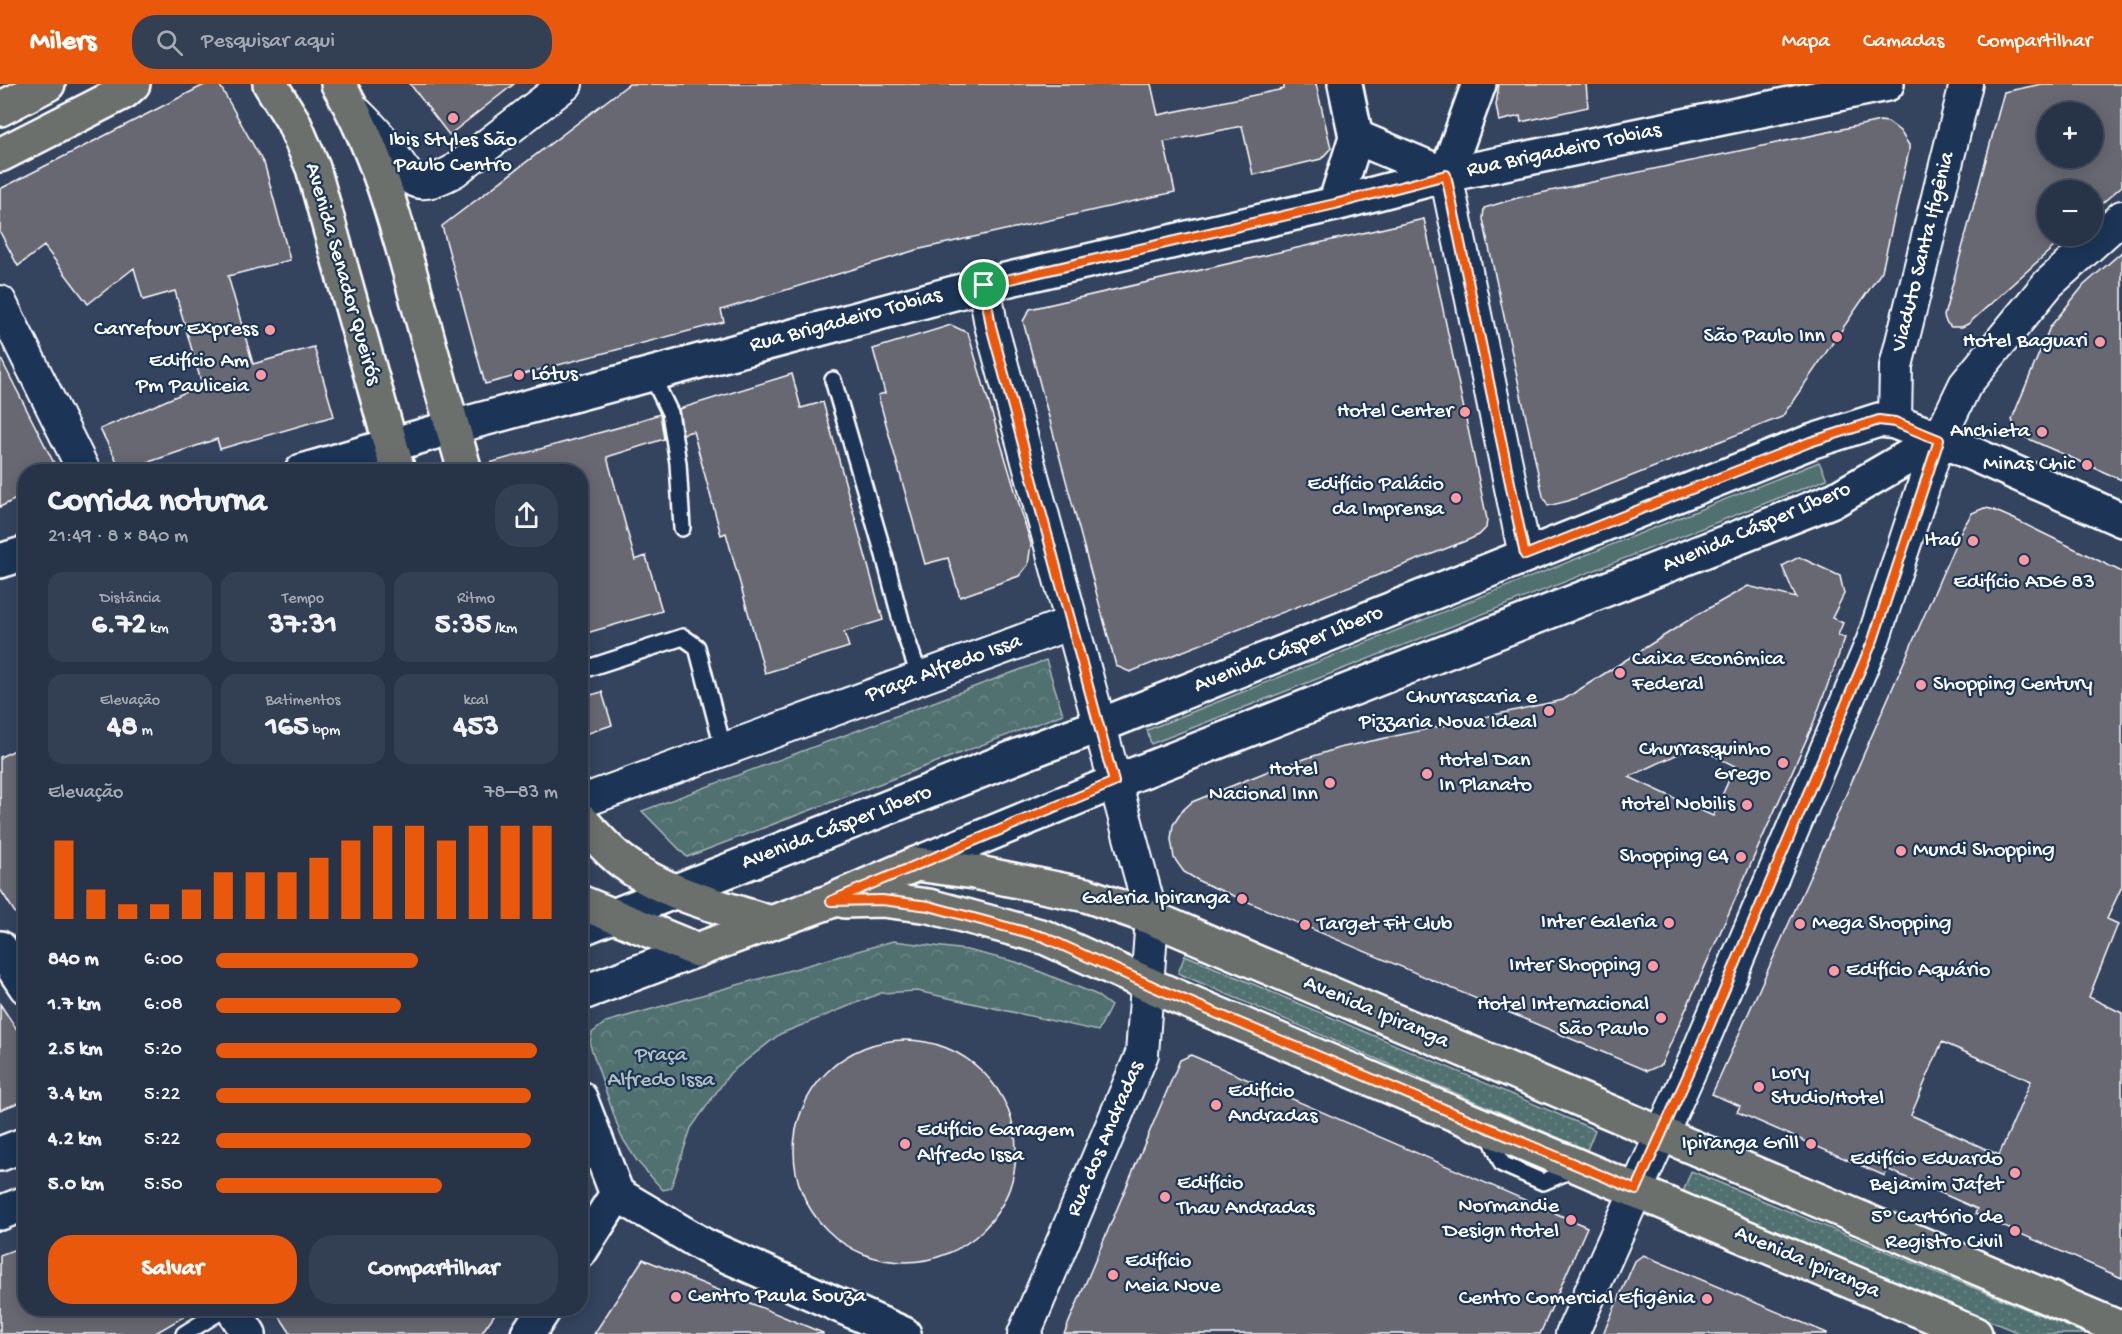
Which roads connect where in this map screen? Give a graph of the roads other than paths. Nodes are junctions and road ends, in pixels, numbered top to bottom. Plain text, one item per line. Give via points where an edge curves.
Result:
1 (48, 84) edge
2 (134, 84) edge
3 (270, 84) edge
4 (566, 84) edge
5 (1345, 84) edge
6 (1479, 84) edge
7 (1966, 84) edge
8 (1881, 85) edge
9 (345, 96) edge
10 (0, 109) edge
11 (1356, 137) junction
12 (0, 155) edge
13 (1446, 175) junction
14 (1335, 204) junction
15 (2122, 217) edge
16 (984, 285) junction
17 (0, 302) edge
18 (651, 374) junction
19 (833, 380) dead end
20 (1895, 422) junction
21 (453, 427) junction
22 (1939, 440) junction
23 (395, 458) edge
24 (81, 464) edge
25 (352, 464) edge
26 (463, 464) edge
27 (2122, 520) edge
28 (681, 528) dead end
29 (18, 555) edge
30 (1525, 555) junction
31 (0, 561) edge
32 (1071, 623) junction
33 (588, 668) edge
34 (920, 678) junction
35 (1099, 726) junction
36 (724, 751) junction
37 (1114, 782) junction
38 (588, 799) edge
39 (588, 827) edge
40 (916, 864) junction
41 (676, 891) junction
42 (831, 901) junction
43 (588, 906) edge
44 (613, 917) junction
45 (1152, 918) junction
46 (771, 923) junction
47 (588, 926) edge
48 (0, 948) edge
49 (697, 950) junction
50 (18, 975) edge
51 (1147, 983) junction
52 (588, 991) edge
53 (588, 1119) edge
54 (1662, 1134) junction
55 (18, 1147) edge
56 (0, 1154) edge
57 (1636, 1190) junction
58 (617, 1194) junction
59 (18, 1206) edge
60 (0, 1213) edge
61 (588, 1239) edge
62 (212, 1316) edge
63 (237, 1316) edge
64 (2122, 1329) edge
65 (184, 1334) edge
66 (249, 1334) edge
67 (904, 1334) edge
68 (1024, 1334) edge
69 (1572, 1334) edge
70 (1975, 1334) edge

1 - 10 main road
2 - 12 main road
3 - 23 main road, Avenida Senador Queirós via 293,121 313,168
4 - 9 street via 454,171 436,181 422,183 402,170
5 - 11 main road
6 - 13 main road
7 - 20 street, Viaduto Santa Ifigênia via 1896,366
8 - 13 main road, Rua Brigadeiro Tobias
9 - 21 main road via 381,178
11 - 13 main road
11 - 14 main road
13 - 14 main road, Rua Brigadeiro Tobias
13 - 30 street
14 - 16 main road, Rua Brigadeiro Tobias
15 - 22 street via 2048,284 2017,320 1965,385
16 - 18 main road, Rua Brigadeiro Tobias
16 - 32 street, Rua dos Andradas via 991,326
17 - 24 street
18 - 21 main road, Rua Brigadeiro Tobias
18 - 28 lane via 670,413 678,463
19 - 34 lane
20 - 22 main road, Avenida Cásper Líbero
20 - 30 main road, Avenida Cásper Líbero via 1879,420 1810,442
21 - 23 main road, Rua Brigadeiro Tobias
21 - 26 main road
22 - 27 main road
22 - 37 main road, Avenida Cásper Líbero via 1836,499
22 - 54 street via 1873,640
23 - 25 main road, Rua Brigadeiro Tobias
29 - 31 main road
30 - 35 main road, Avenida Cásper Líbero
32 - 34 street, Praça Alfredo Issa
32 - 35 street, Rua dos Andradas
33 - 36 lane via 683,637 697,647
34 - 36 street, Praça Alfredo Issa
35 - 37 street, Rua dos Andradas
35 - 41 main road, Avenida Cásper Líbero
36 - 38 street, Praça Alfredo Issa
37 - 40 main road, Avenida Cásper Líbero
37 - 45 street, Rua dos Andradas
39 - 41 main road via 623,862
40 - 42 main road, Avenida Cásper Líbero
40 - 45 main road, Avenida Ipiranga via 1086,895
41 - 44 main road, Avenida Cásper Líbero
41 - 46 main road
42 - 46 main road, Avenida Cásper Líbero
42 - 51 main road, Avenida Ipiranga via 882,900 929,906 1044,937
43 - 44 main road
44 - 47 main road, Avenida Cásper Líbero
44 - 49 main road
45 - 51 street, Rua dos Andradas
45 - 54 main road, Avenida Ipiranga
46 - 49 main road, Avenida Cásper Líbero
48 - 50 main road
49 - 52 main road, Avenida Cásper Líbero
51 - 57 main road, Avenida Ipiranga
51 - 68 street, Rua dos Andradas via 1142,1054
53 - 58 main road
54 - 57 street
54 - 64 main road, Avenida Ipiranga
55 - 56 main road
57 - 69 street
57 - 70 main road, Avenida Ipiranga
58 - 61 main road
58 - 67 main road via 705,1246
59 - 60 main road
62 - 65 lane
63 - 66 main road

